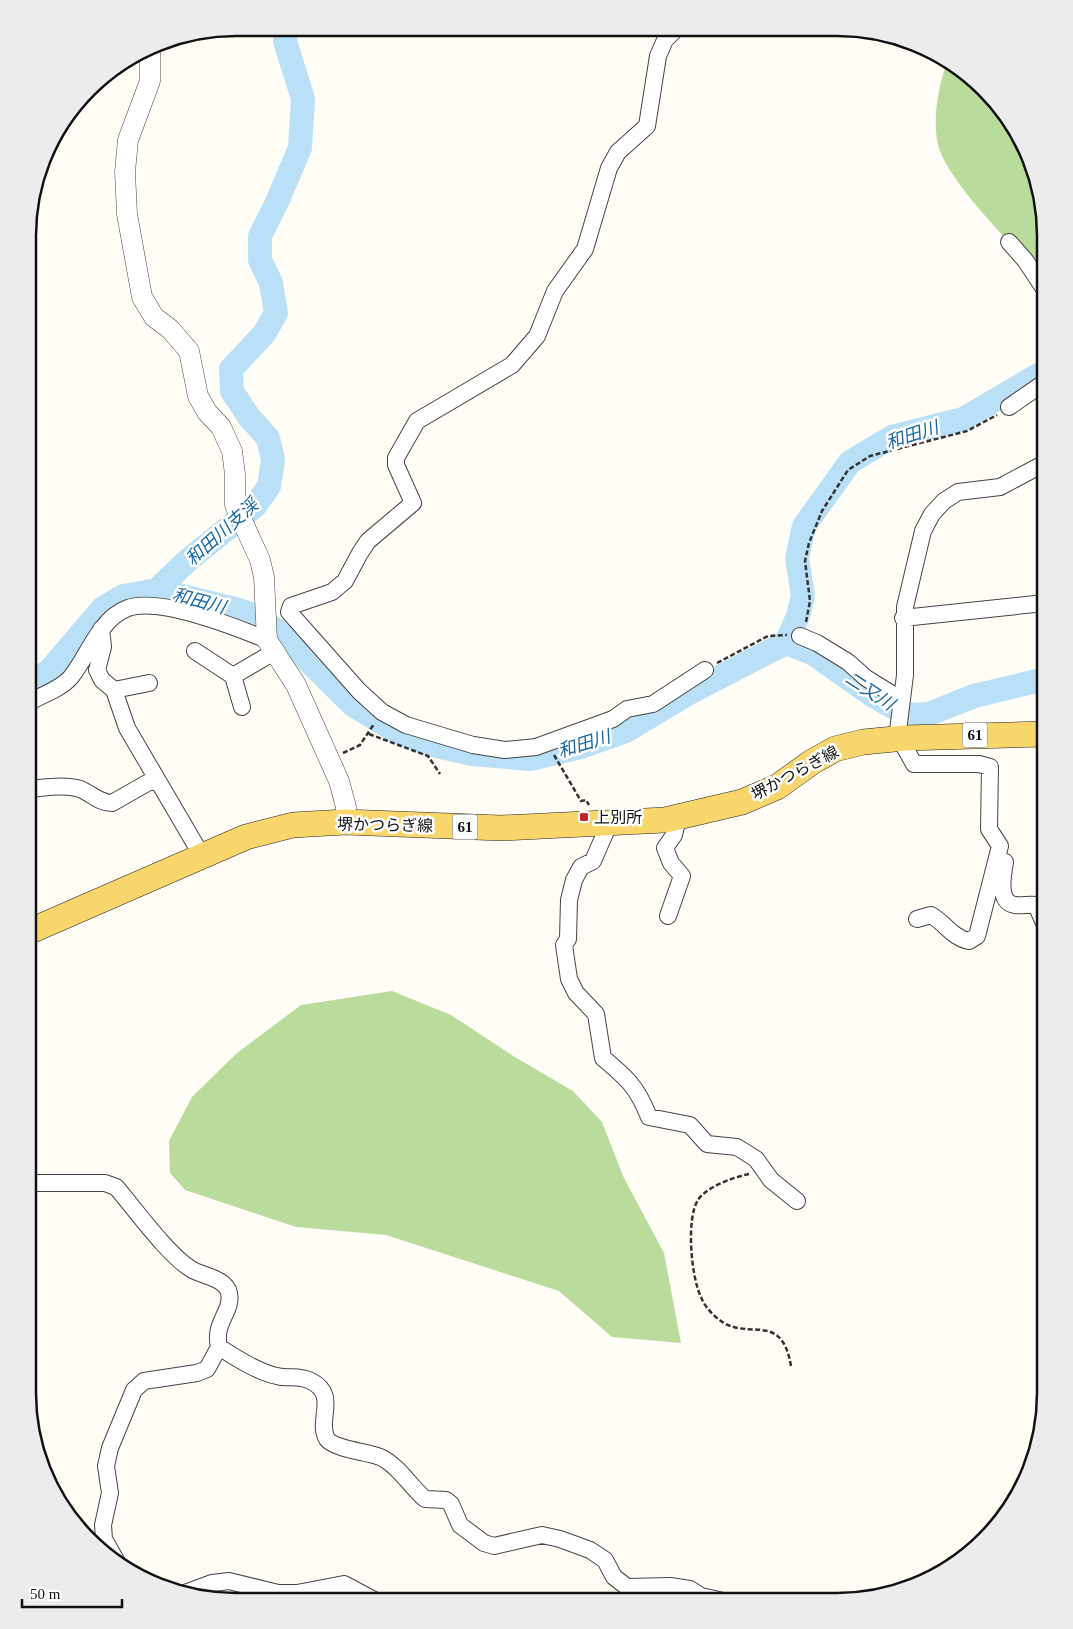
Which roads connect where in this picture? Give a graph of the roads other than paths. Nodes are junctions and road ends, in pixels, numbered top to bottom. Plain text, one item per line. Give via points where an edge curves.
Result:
1 (669, 36) edge
2 (150, 56) edge
3 (1009, 242) dead end
4 (1037, 277) edge
5 (1037, 388) edge
6 (1009, 407) road end
7 (1037, 467) edge
8 (267, 600) junction
9 (1037, 604) edge
10 (289, 612) junction
11 (903, 618) junction
12 (101, 629) junction
13 (800, 636) road end
14 (269, 641) junction
15 (195, 651) dead end
16 (705, 670) road end
17 (233, 676) junction
18 (148, 683) dead end
19 (114, 690) junction
20 (36, 698) edge
21 (900, 699) junction
22 (242, 707) dead end
23 (1037, 734) edge
24 (898, 739) junction
25 (158, 782) junction
26 (36, 789) edge
27 (678, 818) junction
28 (344, 822) junction
29 (604, 825) junction
30 (1000, 846) junction
31 (202, 856) junction
32 (1037, 907) edge
33 (668, 916) dead end
34 (917, 918) dead end
35 (36, 929) edge
36 (36, 1183) edge
37 (798, 1201) dead end
38 (219, 1347) junction
39 (108, 1546) edge
40 (197, 1589) edge
41 (278, 1593) edge
42 (302, 1593) edge
43 (361, 1593) edge
44 (696, 1593) edge

1 - 10 street via 658,56 647,126 618,152 609,168 585,249 555,291 537,336 512,365 417,421 396,458 396,465 414,503 368,541 345,581 332,592 291,606
2 - 8 street via 150,81 128,140 125,172 127,214 142,297 154,317 190,351 198,396 207,412 222,427 232,451 235,505 260,560
3 - 4 street
5 - 6 street
7 - 11 street via 1000,487 958,492 932,514 923,531
8 - 10 street
8 - 14 street
9 - 11 street
10 - 16 street via 359,691 382,712 406,725 473,745 505,750 536,746 605,722 627,709 653,704
11 - 21 street via 905,675
12 - 14 street via 114,614 145,605 214,618
12 - 19 street via 103,647 97,670 102,680
12 - 20 street via 70,678
13 - 21 street via 840,657
14 - 17 street
14 - 28 street via 296,685 339,781 346,807
15 - 17 street
17 - 22 street
18 - 19 street
19 - 25 street via 127,728
21 - 24 street
23 - 24 main road, 堺かつらぎ線 / 61
24 - 27 main road, 堺かつらぎ線 / 61 via 863,742 835,749 778,786 742,802
24 - 30 street via 914,764 979,764 990,767 988,829
25 - 26 street via 149,782 112,803 105,803 80,789
25 - 31 street
27 - 29 main road, 堺かつらぎ線 / 61
27 - 33 street via 674,835 665,848 671,863 682,876
28 - 29 main road, 堺かつらぎ線 / 61 via 501,828
28 - 31 main road, 堺かつらぎ線 / 61 via 293,825 246,837
29 - 37 street via 593,861 580,867 574,880 569,900 568,939 564,945 576,993 596,1014 603,1058 640,1093 649,1118 690,1125 706,1144 737,1147 756,1159 771,1180
30 - 32 street via 1006,857 1001,882 1005,897 1015,905
30 - 34 street via 977,936 969,941 959,939 942,921 931,915
31 - 35 main road, 堺かつらぎ線 / 61
36 - 38 street via 105,1183 116,1187 175,1256 191,1269 224,1284 229,1291 229,1304 217,1338
38 - 39 street via 207,1369 144,1381 134,1390 106,1466 110,1493 103,1525
38 - 44 street via 278,1377 294,1376 311,1381 321,1389 326,1401 326,1436 331,1443 381,1458 425,1499 446,1500 460,1525 484,1544 494,1546 542,1535 560,1539 590,1550 605,1560 614,1577 627,1587 670,1586
40 - 41 street via 229,1581
42 - 43 street via 344,1584

